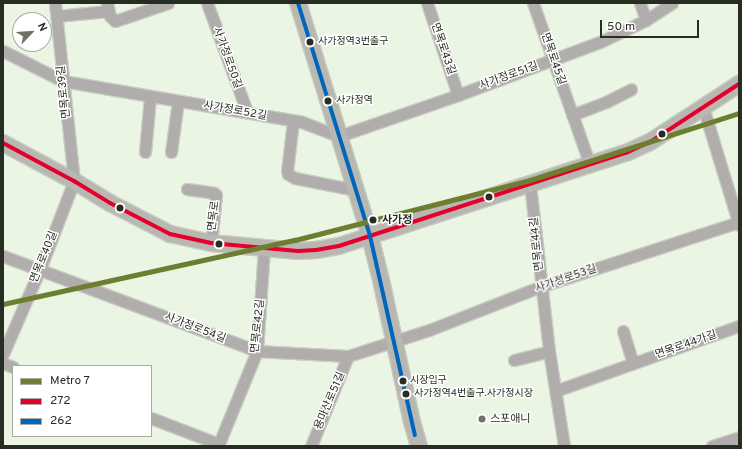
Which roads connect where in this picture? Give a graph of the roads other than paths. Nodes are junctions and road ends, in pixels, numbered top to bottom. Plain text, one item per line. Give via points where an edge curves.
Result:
1 (55, 3) edge
2 (168, 3) edge
3 (207, 3) edge
4 (298, 3) edge
5 (427, 3) edge
6 (534, 3) edge
7 (640, 3) edge
8 (672, 3) edge
9 (108, 7) edge
10 (57, 16) junction
11 (646, 20) junction
12 (3, 51) edge
13 (553, 60) junction
14 (63, 82) junction
15 (739, 84) edge
16 (631, 90) dead end
17 (458, 95) junction
18 (150, 96) junction
19 (178, 101) junction
20 (703, 107) junction
21 (247, 112) junction
22 (572, 115) junction
23 (293, 121) junction
24 (339, 136) junction
25 (3, 143) edge
26 (145, 152) dead end
27 (171, 152) dead end
28 (590, 165) junction
29 (74, 181) junction
30 (530, 184) junction
31 (187, 189) dead end
32 (355, 190) junction
33 (739, 223) edge
34 (370, 236) junction
35 (210, 242) junction
36 (264, 248) junction
37 (3, 256) edge
38 (40, 269) junction
39 (542, 286) junction
40 (739, 326) edge
41 (622, 331) dead end
42 (394, 343) junction
43 (257, 352) junction
44 (549, 352) junction
45 (3, 354) edge
46 (348, 356) junction
47 (514, 360) dead end
48 (633, 364) junction
49 (555, 391) junction
50 (152, 418) edge
51 (739, 437) edge
52 (417, 442) edge
53 (219, 445) edge
54 (311, 446) edge
55 (564, 446) edge
56 (712, 446) edge

1 - 10 street, 면목로39길
2 - 9 street via 117,20 111,18
3 - 21 street, 사가정로50길
4 - 24 street
5 - 17 street, 면목로43길
6 - 13 street, 면목로45길
7 - 11 street
8 - 11 street, 사가정로51길
9 - 10 street
10 - 14 street, 면목로39길
11 - 13 street, 사가정로51길 via 600,42
12 - 14 street, 사가정로52길
13 - 17 street, 사가정로51길
13 - 22 street, 면목로45길
14 - 18 street, 사가정로52길
14 - 29 street, 면목로39길
15 - 20 street, 면목로
16 - 22 street
17 - 24 street, 사가정로51길
18 - 19 street, 사가정로52길
18 - 26 street
19 - 21 street, 사가정로52길
19 - 27 street
20 - 28 street, 면목로 via 650,142
20 - 33 street
21 - 23 street, 사가정로52길
22 - 28 street, 면목로45길
23 - 24 street, 사가정로52길
23 - 32 street via 288,174 295,178
24 - 32 street
25 - 29 street, 면목로
28 - 30 street, 면목로
29 - 35 street, 면목로 via 161,230 179,237
29 - 38 street, 면목로40길
30 - 34 street, 면목로
30 - 39 street, 면목로44길
31 - 35 street, 면목로 via 216,195
32 - 34 street
33 - 39 street, 사가정로53길
34 - 36 street, 면목로 via 316,250
34 - 42 street
35 - 36 street, 면목로
36 - 43 street, 면목로42길
37 - 38 street, 사가정로54길
38 - 43 street, 사가정로54길
38 - 45 street, 면목로40길
39 - 42 street, 사가정로53길
39 - 44 street, 면목로44길
40 - 48 street, 면목로44가길
41 - 48 street
42 - 46 street, 사가정로54길
42 - 52 street
43 - 46 street, 사가정로54길
43 - 53 street, 면목로42길
44 - 47 street
44 - 49 street, 면목로44길
46 - 54 street, 용마산로51길
48 - 49 street, 면목로44가길
49 - 55 street, 면목로44길
50 - 53 street
51 - 56 street

